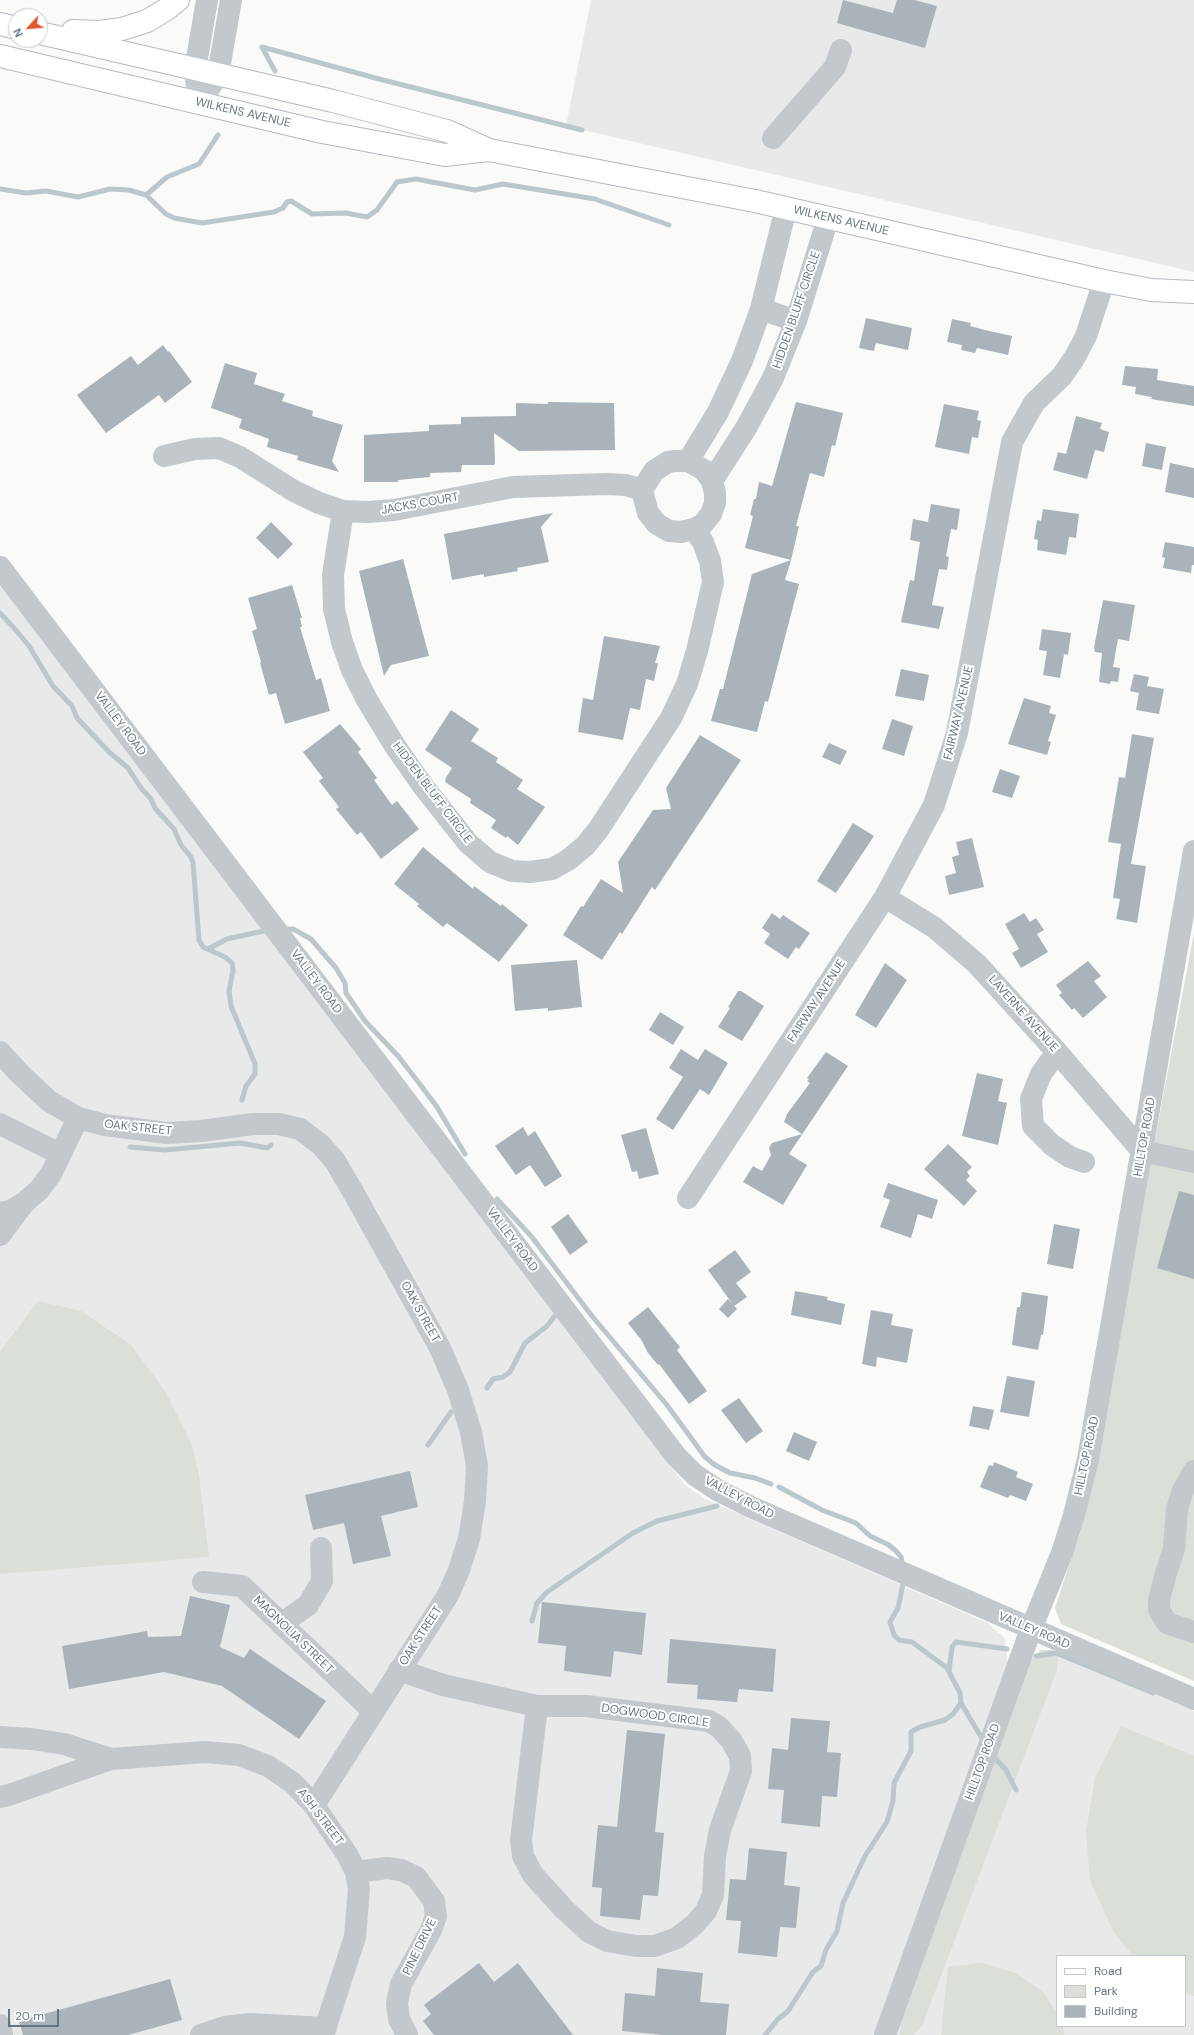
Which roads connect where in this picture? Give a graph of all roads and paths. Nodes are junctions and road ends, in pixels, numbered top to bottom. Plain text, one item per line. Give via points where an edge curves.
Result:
1 (178, 0) edge
2 (207, 0) edge
3 (231, 0) edge
4 (48, 30) edge
5 (48, 35) edge
6 (841, 50) dead end
7 (0, 56) edge
8 (195, 70) junction
9 (218, 75) junction
10 (199, 102) junction
11 (773, 138) dead end
12 (489, 150) junction
13 (786, 208) junction
14 (828, 218) junction
15 (1104, 281) junction
16 (1194, 292) edge
17 (761, 309) junction
18 (796, 321) junction
19 (718, 412) junction
20 (746, 428) junction
21 (164, 456) dead end
22 (688, 461) junction
23 (712, 482) junction
24 (642, 490) junction
25 (343, 511) junction
26 (694, 529) junction
27 (0, 566) edge
28 (1194, 851) edge
29 (885, 897) junction
30 (0, 1052) edge
31 (1057, 1052) junction
32 (78, 1118) junction
33 (0, 1124) edge
34 (1142, 1151) junction
35 (60, 1154) junction
36 (1084, 1162) dead end
37 (1194, 1162) edge
38 (688, 1198) dead end
39 (24, 1202) junction
40 (0, 1213) edge
41 (0, 1235) edge
42 (1194, 1470) edge
43 (321, 1548) dead end
44 (203, 1582) dead end
45 (282, 1624) junction
46 (1030, 1629) junction
47 (1194, 1632) edge
48 (399, 1670) junction
49 (1194, 1699) edge
50 (537, 1706) junction
51 (373, 1711) junction
52 (0, 1738) edge
53 (111, 1759) junction
54 (0, 1797) edge
55 (314, 1805) junction
56 (356, 1872) junction
57 (0, 2024) edge
58 (324, 2032) edge
59 (2, 2035) edge
60 (201, 2035) edge
61 (407, 2035) edge
62 (885, 2035) edge

1 - 4 main road via 147,21 122,29 99,32
2 - 8 street
3 - 9 street
5 - 8 main road, WILKENS AVENUE
6 - 11 street via 835,67
7 - 10 main road, WILKENS AVENUE
8 - 9 main road, WILKENS AVENUE
8 - 10 street
9 - 10 street
9 - 12 main road, WILKENS AVENUE via 332,100 447,131
10 - 12 main road, WILKENS AVENUE via 322,132 445,154
12 - 13 main road, WILKENS AVENUE
13 - 14 main road, WILKENS AVENUE
13 - 17 street
14 - 15 main road, WILKENS AVENUE
14 - 18 street, HIDDEN BLUFF CIRCLE
15 - 16 main road, WILKENS AVENUE via 1151,290
15 - 29 street, FAIRWAY AVENUE via 1086,336 1076,356 1062,376 1034,403 1012,442 957,733 934,805
17 - 18 street
17 - 19 street via 742,361
18 - 20 street, HIDDEN BLUFF CIRCLE via 773,378
19 - 20 street
19 - 22 street
20 - 23 street, HIDDEN BLUFF CIRCLE
21 - 25 street, JACKS COURT via 195,449 219,448 240,457 294,491
22 - 23 street via 704,470
22 - 24 street via 668,462 654,471
23 - 26 street via 715,503 711,514 703,524
24 - 25 street, JACKS COURT via 607,484 513,487 394,510
24 - 26 street via 648,513 657,524 681,532
25 - 26 street, HIDDEN BLUFF CIRCLE via 334,575 334,609 352,670 367,700 423,786 468,843 490,862 512,871 530,872 552,869 585,846 671,718 687,684 709,607 713,582 703,542
27 - 46 street, VALLEY ROAD via 676,1456 695,1475 751,1507
28 - 34 street, HILLTOP ROAD
29 - 31 street, LAVERNE AVENUE via 935,928 977,964
29 - 38 street, FAIRWAY AVENUE
30 - 32 street, OAK STREET via 18,1073 49,1101
31 - 34 street, LAVERNE AVENUE
31 - 36 street via 1040,1074 1031,1099 1033,1126 1052,1145
32 - 35 street
32 - 48 street, OAK STREET via 105,1125 166,1133 253,1124 279,1124 300,1129 321,1145 335,1161 352,1190 440,1348 458,1390 477,1466 469,1539 459,1570 448,1595
33 - 35 street
34 - 37 street
34 - 46 street, HILLTOP ROAD via 1088,1460 1062,1553
35 - 39 street via 51,1174 39,1190
39 - 40 street via 10,1211
39 - 41 street
42 - 47 street via 1183,1490 1177,1509 1174,1549 1166,1573 1159,1610 1167,1623
43 - 45 street via 322,1580 308,1606
44 - 45 street, MAGNOLIA STREET via 242,1586
45 - 51 street, MAGNOLIA STREET
46 - 49 street, VALLEY ROAD
46 - 62 street, HILLTOP ROAD
48 - 50 street, DOGWOOD CIRCLE via 443,1685
48 - 51 street, OAK STREET
50 - 50 street, DOGWOOD CIRCLE via 521,1840 524,1856 533,1875 589,1932 607,1941 655,1946 677,1938 706,1911 713,1895 715,1856 720,1830 741,1771 740,1756 731,1740 709,1721 586,1706
51 - 55 street, OAK STREET
52 - 53 street, ASH STREET via 64,1744
53 - 54 street, ASH STREET
53 - 55 street, ASH STREET via 204,1752 239,1755 268,1766 294,1783
55 - 56 street, ASH STREET
56 - 58 street, ASH STREET via 359,1889 355,1937
56 - 61 street, PINE DRIVE via 387,1868 401,1870 416,1877 434,1901 436,1916 431,1930 401,1984 397,2003 399,2019
57 - 59 street
58 - 60 street via 250,2024 225,2027

